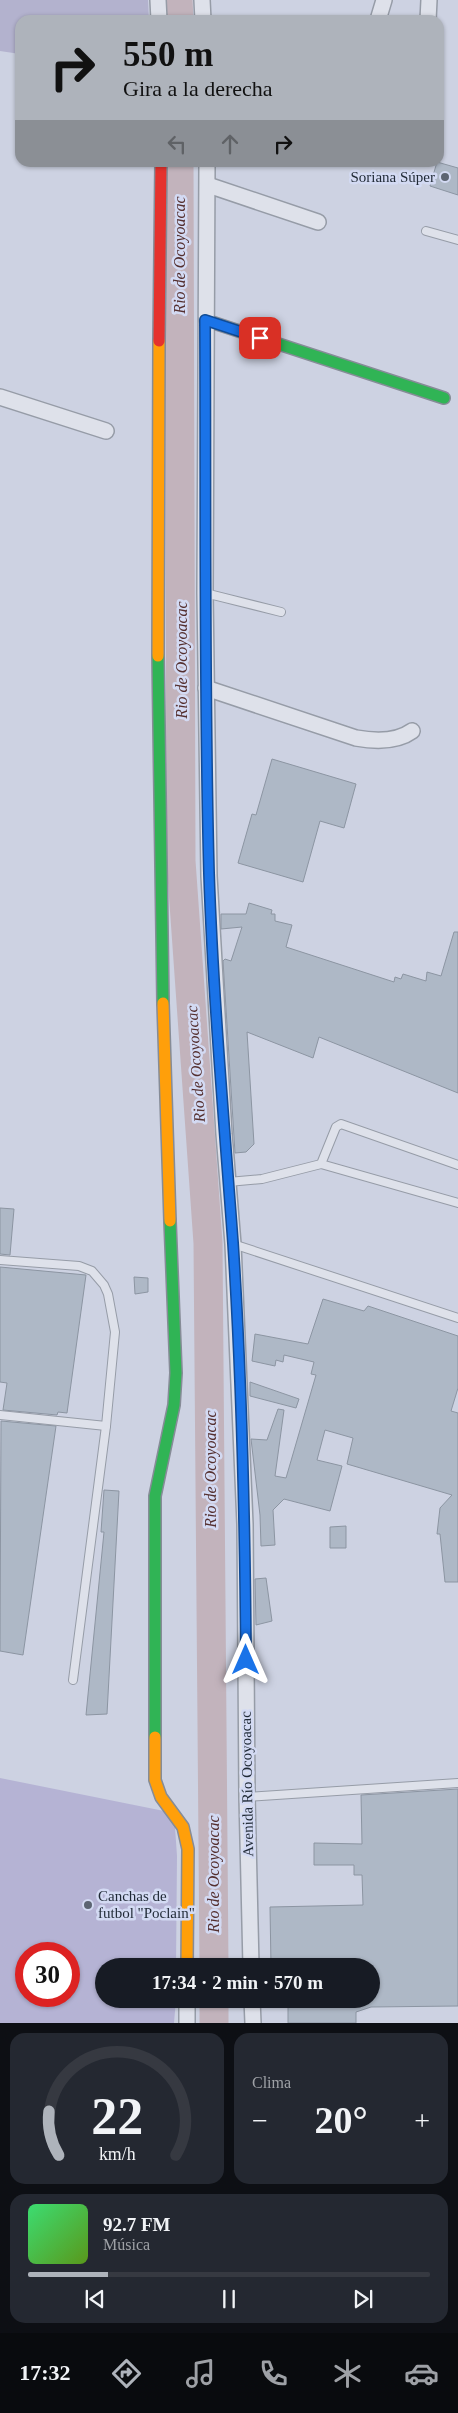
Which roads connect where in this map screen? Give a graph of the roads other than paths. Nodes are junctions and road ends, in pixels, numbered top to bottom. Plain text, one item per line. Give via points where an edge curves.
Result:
1 (158, 0) edge
2 (202, 0) edge
3 (384, 0) edge
4 (429, 0) edge
5 (159, 15) edge
6 (203, 15) edge
7 (380, 15) edge
8 (428, 15) edge
9 (161, 167) edge
10 (207, 167) edge
11 (208, 185) junction
12 (318, 222) dead end
13 (426, 231) dead end
14 (458, 240) edge
15 (205, 320) junction
16 (0, 397) edge
17 (444, 398) dead end
18 (106, 431) dead end
19 (205, 593) junction
20 (281, 612) dead end
21 (206, 688) junction
22 (412, 731) dead end
23 (321, 1164) junction
24 (458, 1165) edge
25 (228, 1182) junction
26 (458, 1203) edge
27 (233, 1244) junction
28 (0, 1260) edge
29 (458, 1318) edge
30 (0, 1415) edge
31 (106, 1426) junction
32 (72, 1680) dead end
33 (458, 1783) edge
34 (247, 1797) junction
35 (187, 1958) edge
36 (251, 1958) edge
37 (187, 2008) edge
38 (252, 2008) edge
39 (187, 2023) edge
40 (253, 2023) edge

1 - 5 street
2 - 6 street
3 - 7 street
4 - 8 street
9 - 35 street via 158,620 164,1089 176,1372 174,1405 155,1496 155,1780 160,1796 183,1827 188,1849
10 - 11 street, Avenida Río Ocoyoacac
11 - 12 street
11 - 15 street, Avenida Río Ocoyoacac
13 - 14 lane
15 - 17 street
15 - 19 street, Avenida Río Ocoyoacac
16 - 18 street
19 - 20 lane
19 - 21 street, Avenida Río Ocoyoacac
21 - 22 street via 356,738 384,740
21 - 25 street, Avenida Río Ocoyoacac via 209,876
23 - 24 lane via 336,1127 341,1124
23 - 25 lane via 262,1179
23 - 26 lane
25 - 27 street, Avenida Río Ocoyoacac
27 - 29 lane
27 - 34 street, Avenida Río Ocoyoacac via 245,1524
28 - 31 lane via 86,1267 99,1277 111,1306 115,1332
30 - 31 lane
31 - 32 lane
33 - 34 lane
34 - 36 street, Avenida Río Ocoyoacac
37 - 39 street
38 - 40 street

